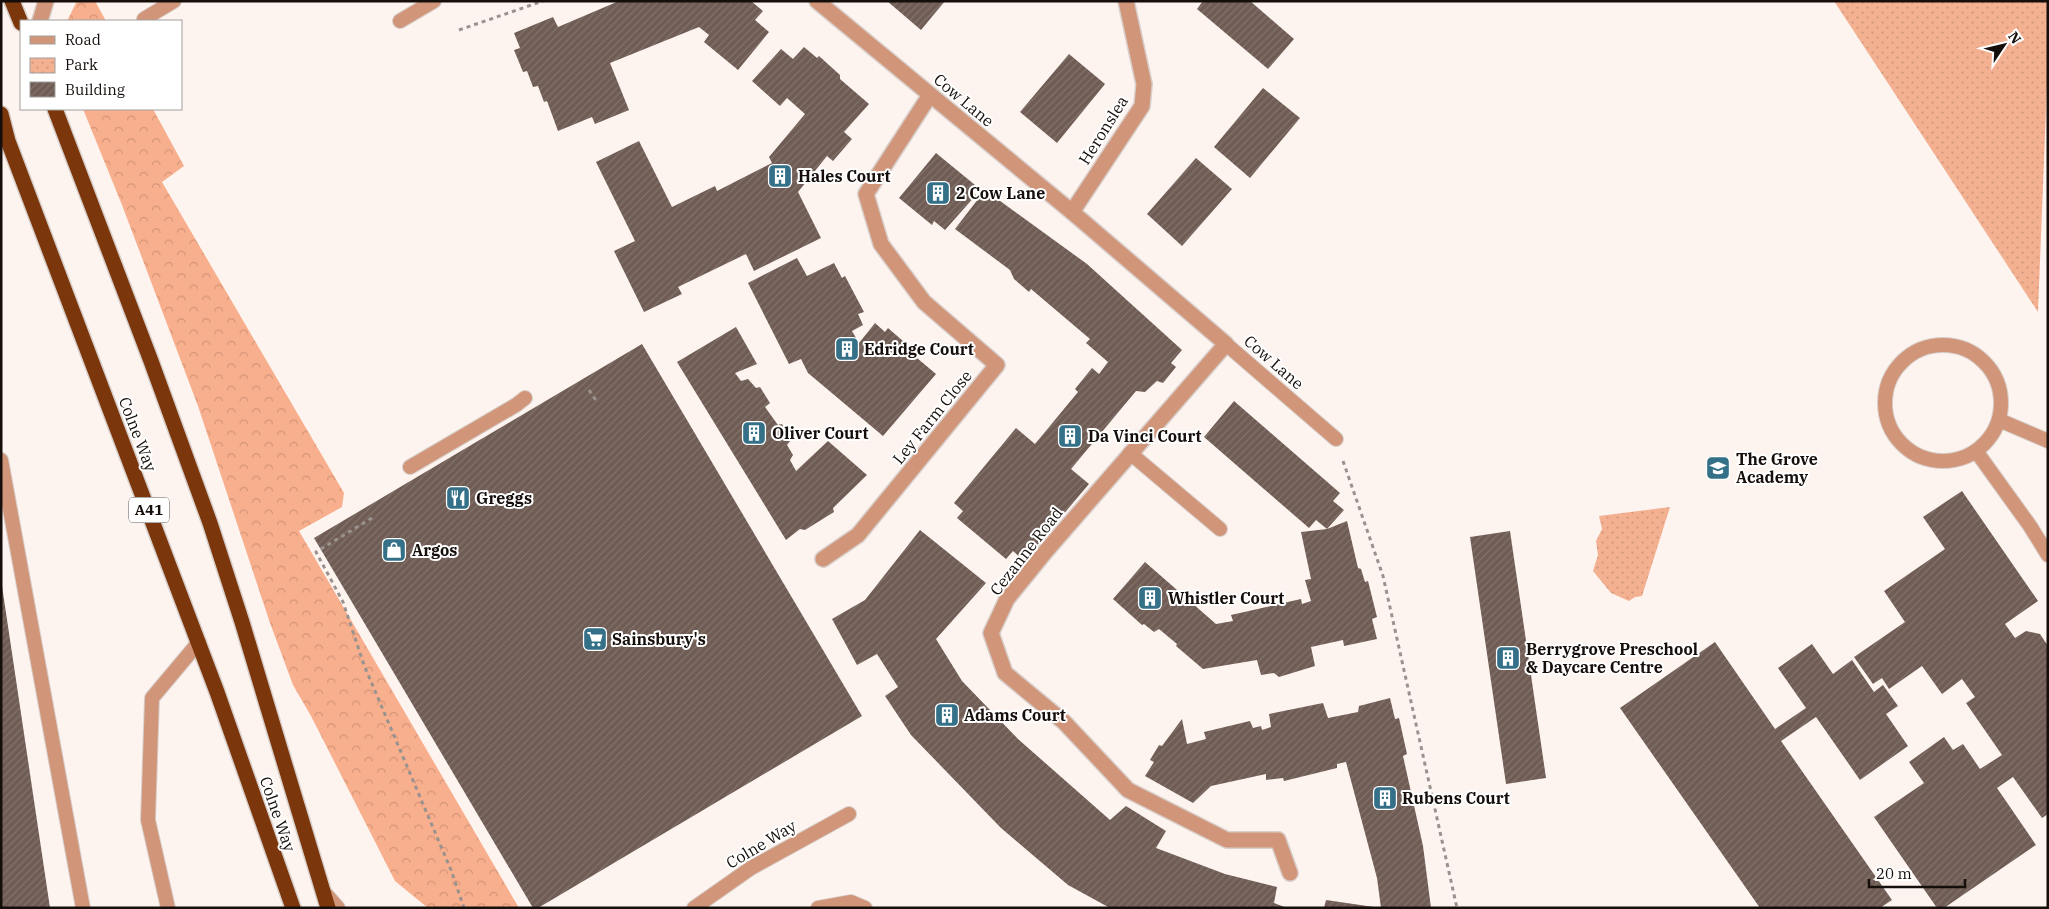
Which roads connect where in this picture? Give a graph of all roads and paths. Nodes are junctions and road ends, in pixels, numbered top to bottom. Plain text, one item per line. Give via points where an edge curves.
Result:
1 (12, 1) edge
2 (46, 1) edge
3 (174, 1) edge
4 (434, 1) edge
5 (543, 1) edge
6 (816, 1) edge
7 (1126, 1) edge
8 (144, 19) dead end
9 (40, 20) edge
10 (20, 21) edge
11 (400, 21) dead end
12 (459, 30) dead end
13 (930, 94) junction
14 (54, 110) edge
15 (1, 114) edge
16 (5, 137) edge
17 (1072, 212) junction
18 (1226, 344) junction
19 (589, 390) dead end
20 (524, 398) dead end
21 (597, 402) dead end
22 (1999, 420) junction
23 (1336, 439) joint
24 (2048, 441) edge
25 (1976, 451) junction
26 (1130, 454) junction
27 (1, 460) edge
28 (410, 467) dead end
29 (372, 518) dead end
30 (1220, 529) dead end
31 (2048, 555) edge
32 (823, 559) dead end
33 (198, 642) junction
34 (849, 814) dead end
35 (1290, 873) dead end
36 (323, 891) junction
37 (83, 908) edge
38 (168, 908) edge
39 (292, 908) edge
40 (328, 908) edge
41 (338, 908) edge
42 (464, 908) edge
43 (694, 908) edge
44 (818, 908) edge
45 (865, 908) edge
46 (1457, 908) edge

1 - 10 highway
2 - 9 street
3 - 8 lane
4 - 11 lane
5 - 12 path
6 - 13 street, Cow Lane
7 - 17 street, Heronslea via 1144,84 1142,106
13 - 17 street, Cow Lane
13 - 32 street, Ley Farm Close via 866,194 882,244 924,302 997,365 858,535
14 - 36 highway, Colne Way via 210,523
15 - 16 highway, Colne Way / A41
16 - 33 highway, Colne Way / A41
17 - 18 street, Cow Lane
18 - 23 lane, Cow Lane
18 - 26 street, Cezanne Road
19 - 21 path
20 - 28 lane
22 - 24 lane
22 - 25 lane via 1990,438
22 - 25 lane via 1998,382 1988,365 1973,353 1955,346 1936,345 1917,351 1902,362 1891,378 1885,397 1887,417 1894,434 1922,457 1959,459
23 - 46 path via 1384,576
25 - 31 lane
26 - 30 lane
26 - 35 street, Cezanne Road via 1007,598 991,633 1005,673 1064,722 1128,790 1227,840 1278,840
27 - 37 lane
29 - 42 path via 316,552 343,602 364,665
33 - 38 lane via 152,698 148,820
33 - 39 highway, Colne Way / A41
34 - 43 lane, Colne Way via 751,868
36 - 40 highway, Colne Way
36 - 41 lane
44 - 45 lane via 851,902

